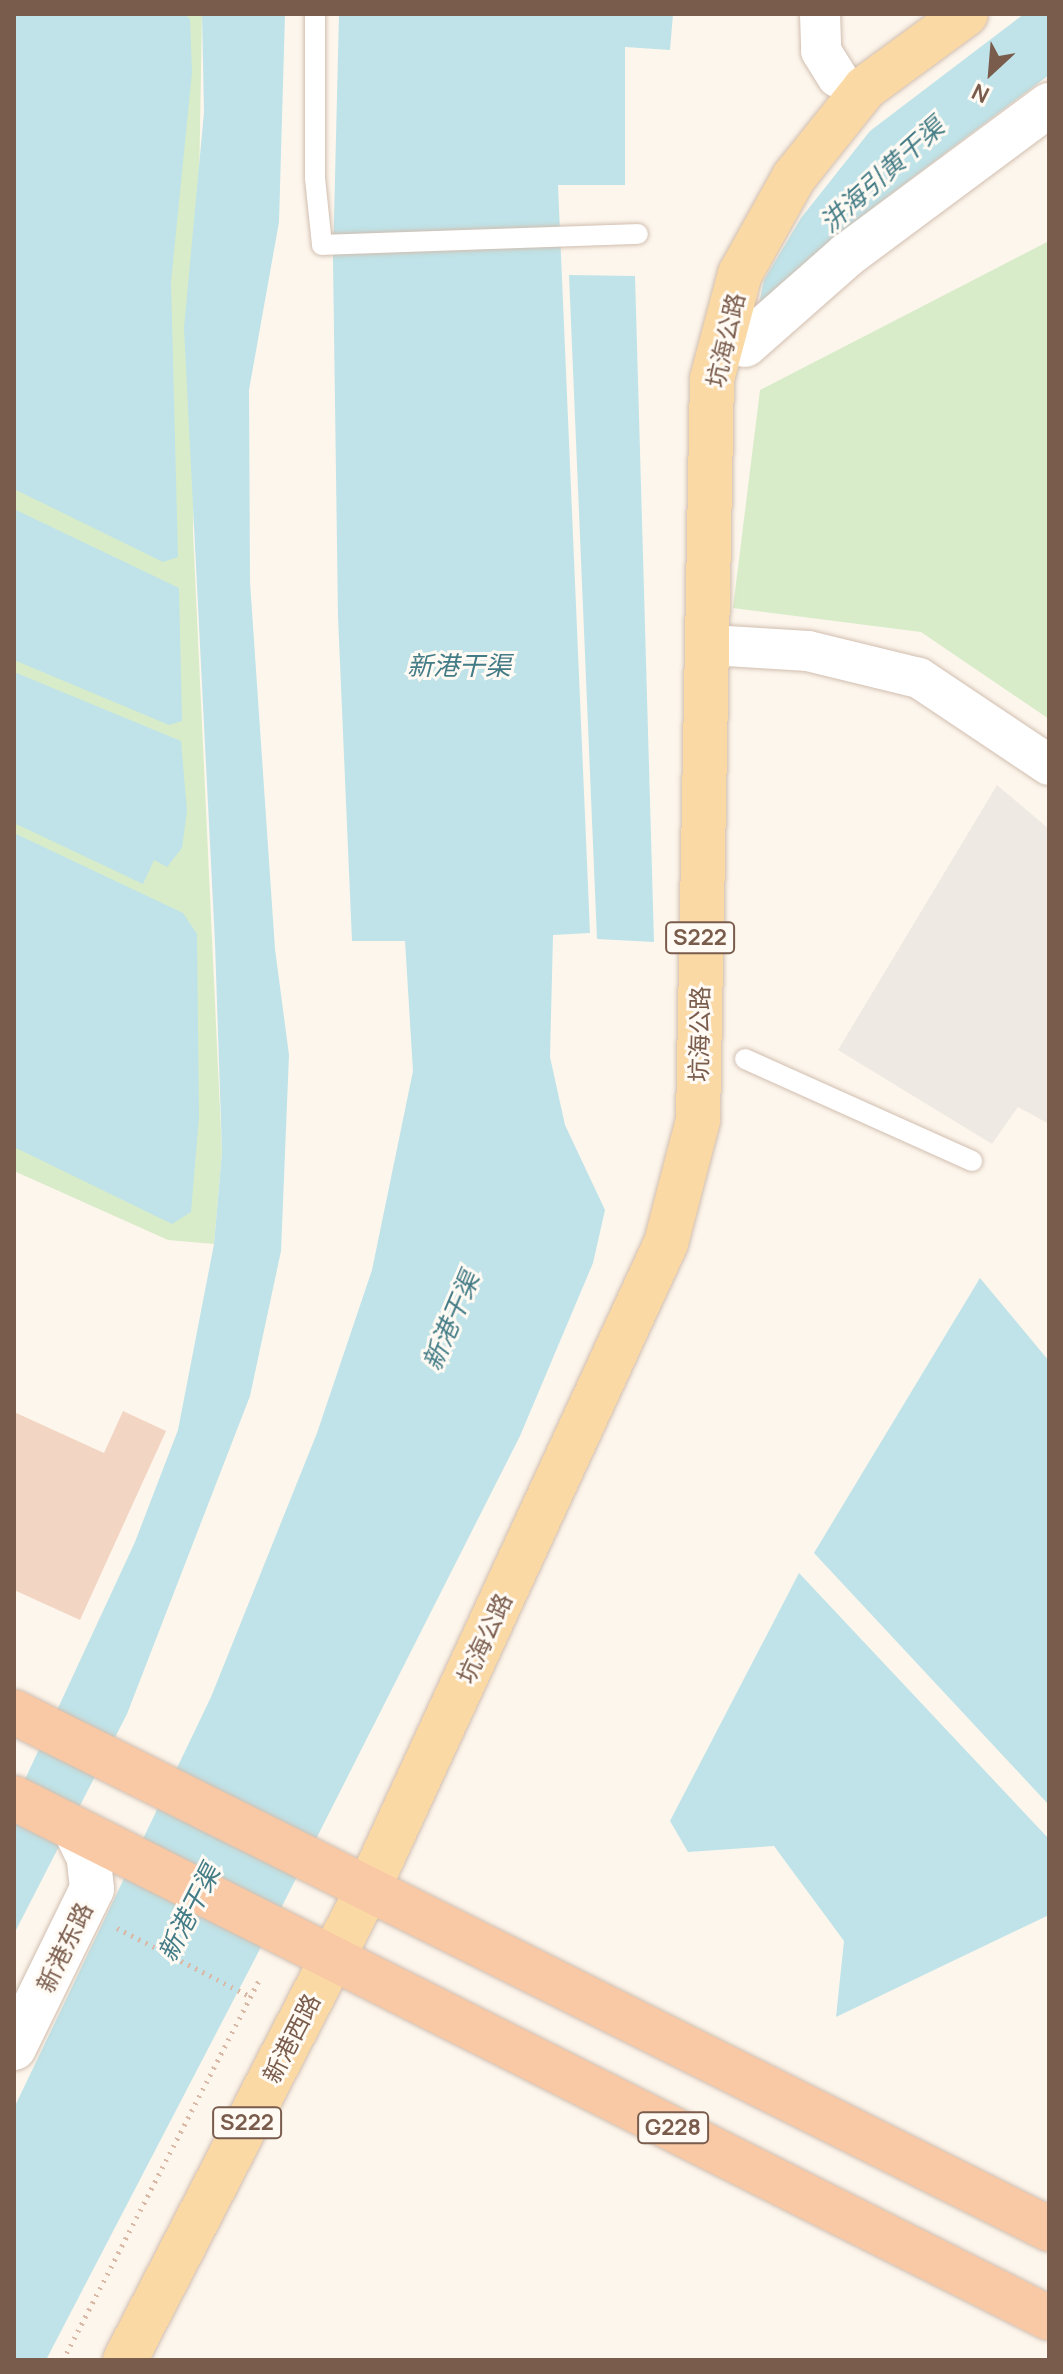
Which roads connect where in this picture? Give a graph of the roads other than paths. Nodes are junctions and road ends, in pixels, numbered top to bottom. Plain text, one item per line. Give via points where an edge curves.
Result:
1 (315, 14) edge
2 (820, 14) edge
3 (966, 14) edge
4 (837, 77) dead end
5 (1049, 105) edge
6 (638, 234) dead end
7 (745, 345) dead end
8 (727, 646) dead end
9 (1049, 765) edge
10 (745, 1059) dead end
11 (972, 1161) dead end
12 (28, 1719) edge
13 (14, 1798) edge
14 (98, 1873) junction
15 (369, 1887) junction
16 (315, 1947) junction
17 (14, 2048) edge
18 (1049, 2229) edge
19 (1049, 2318) edge
20 (125, 2360) edge

1 - 6 lane via 315,178 322,245
2 - 4 street via 821,51
3 - 15 main road, 坑海公路 / S222 via 865,88 794,177 740,274 712,395 698,1120 666,1243
5 - 7 street via 847,255
8 - 9 street via 808,651 919,678
10 - 11 lane
12 - 15 highway
13 - 14 highway
14 - 16 highway, G228 via 149,1865
14 - 17 street, 新港东路
15 - 16 main road, 新港西路 / S222
15 - 18 highway
16 - 19 highway, G228
16 - 20 main road, 新港西路 / S222

